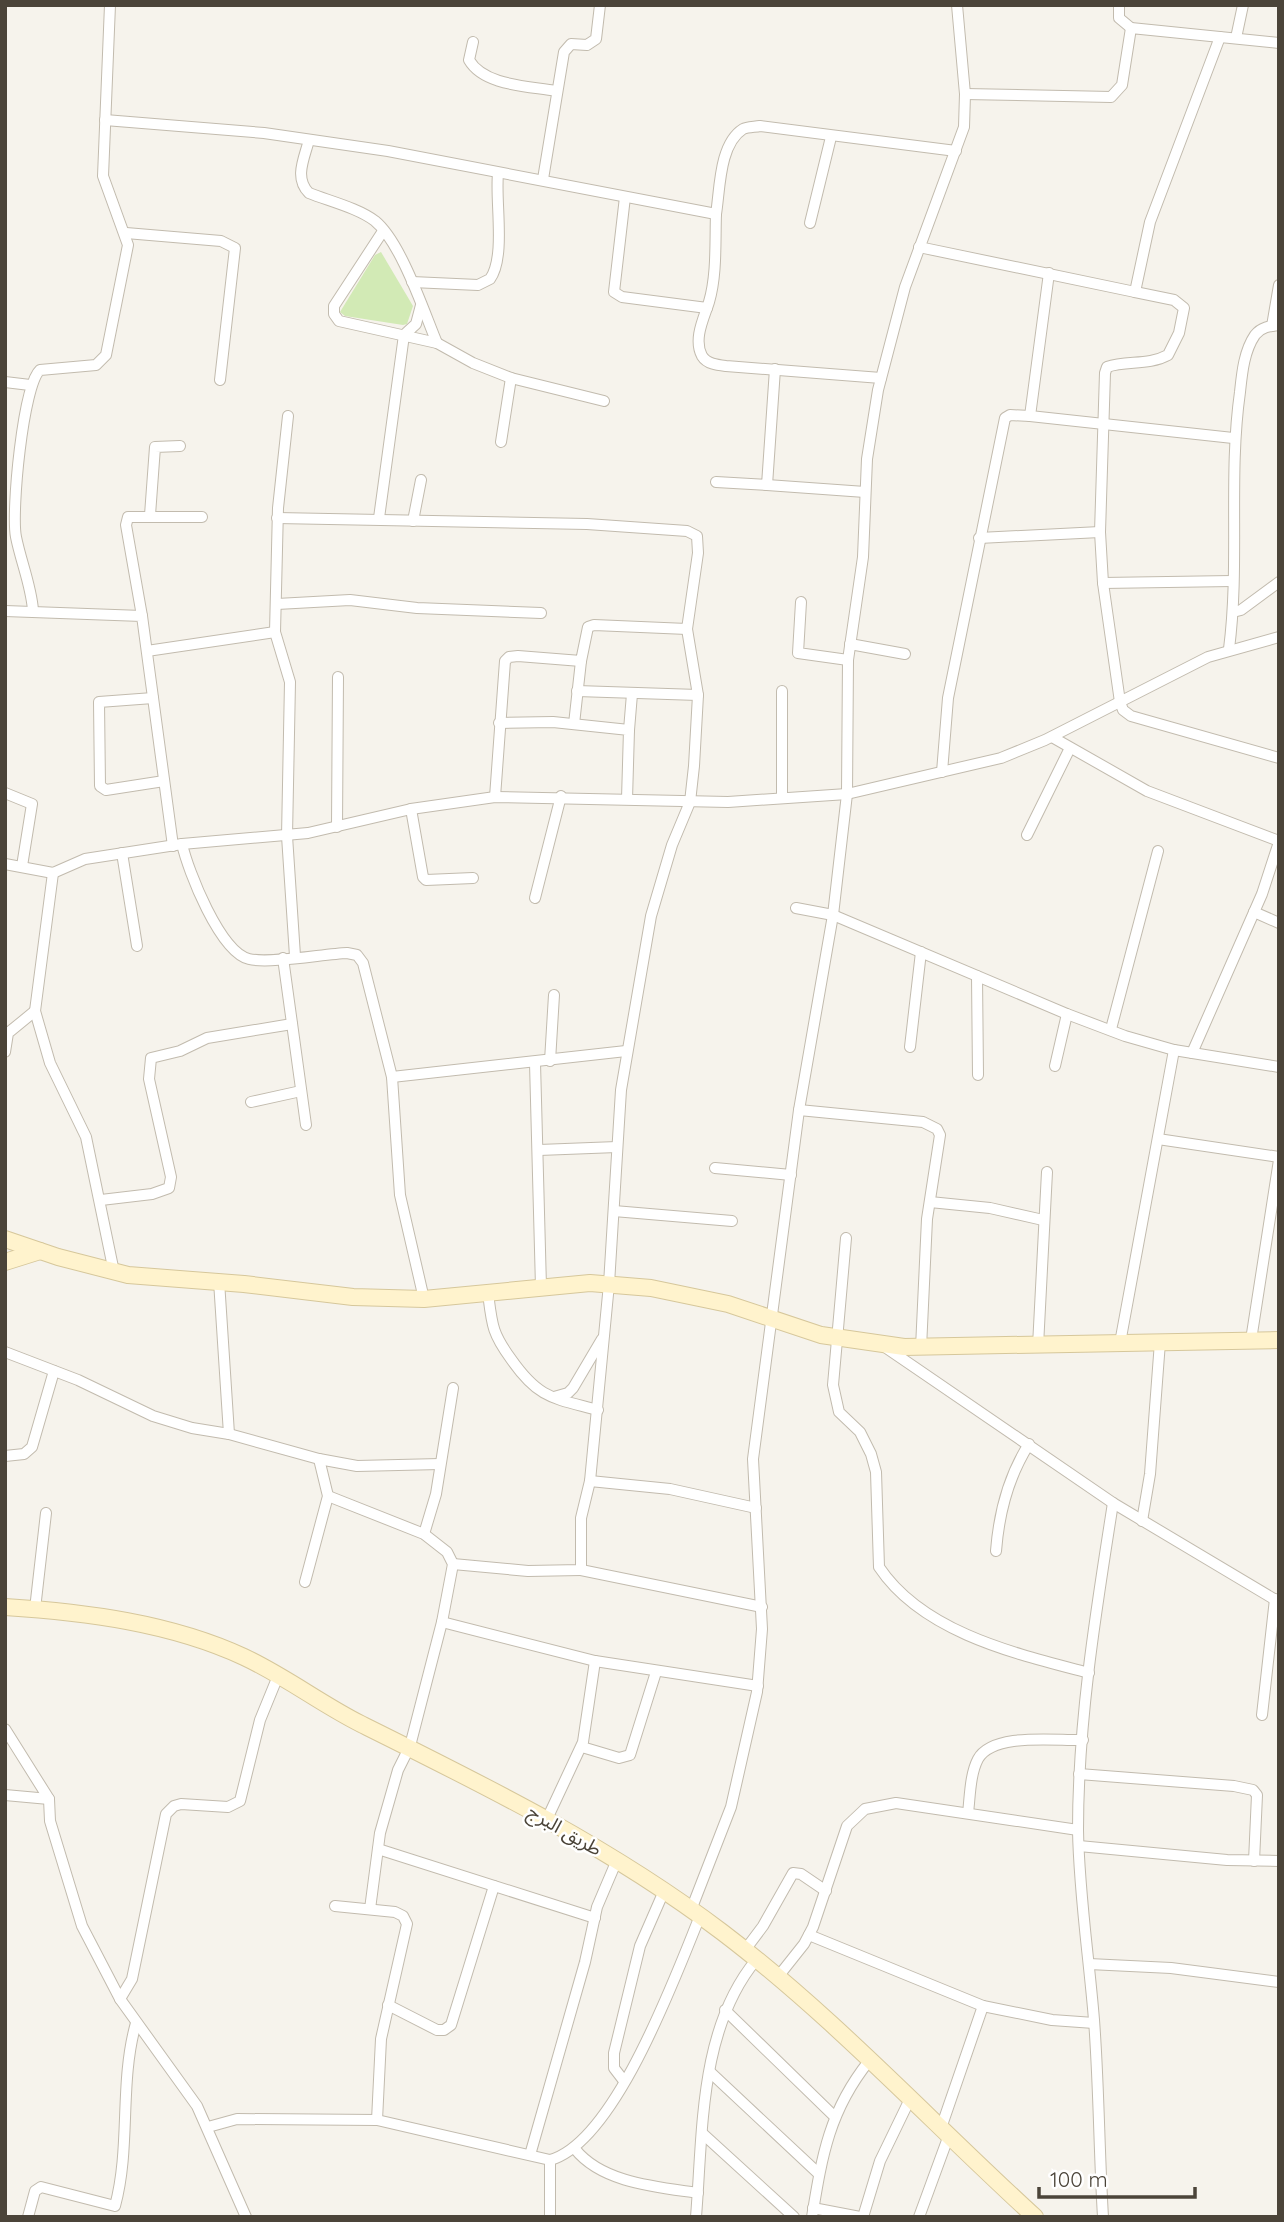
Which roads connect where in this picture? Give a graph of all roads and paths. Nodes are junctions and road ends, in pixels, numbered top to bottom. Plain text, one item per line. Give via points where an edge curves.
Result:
1 (110, 5) edge
2 (600, 5) edge
3 (957, 5) edge
4 (1119, 5) edge
5 (1243, 5) edge
6 (1131, 28) junction
7 (1220, 37) junction
8 (1236, 38) junction
9 (473, 42) dead end
10 (1279, 43) edge
11 (556, 91) junction
12 (965, 94) junction
13 (105, 120) junction
14 (831, 136) junction
15 (309, 140) junction
16 (956, 151) junction
17 (498, 174) junction
18 (543, 178) junction
19 (625, 197) junction
20 (716, 214) junction
21 (810, 223) dead end
22 (383, 231) junction
23 (126, 233) junction
24 (919, 247) junction
25 (1049, 272) junction
26 (412, 282) junction
27 (1279, 285) edge
28 (1135, 292) junction
29 (421, 305) junction
30 (707, 308) junction
31 (1275, 326) edge
32 (404, 335) junction
33 (437, 343) junction
34 (775, 369) junction
35 (511, 378) junction
36 (881, 378) junction
37 (220, 380) dead end
38 (5, 382) edge
39 (30, 385) junction
40 (604, 401) dead end
41 (288, 416) dead end
42 (1030, 416) junction
43 (1103, 425) junction
44 (1233, 438) junction
45 (501, 442) dead end
46 (180, 446) dead end
47 (421, 480) dead end
48 (716, 482) dead end
49 (767, 485) junction
50 (865, 492) junction
51 (150, 515) junction
52 (202, 517) dead end
53 (278, 518) junction
54 (379, 518) junction
55 (413, 521) junction
56 (1100, 532) junction
57 (979, 538) junction
58 (1232, 581) junction
59 (1279, 582) edge
60 (1103, 583) junction
61 (801, 602) dead end
62 (277, 604) junction
63 (33, 610) junction
64 (5, 611) edge
65 (1233, 612) junction
66 (541, 613) dead end
67 (142, 616) junction
68 (687, 629) junction
69 (275, 632) junction
70 (1279, 637) edge
71 (850, 644) junction
72 (1229, 649) junction
73 (147, 651) junction
74 (905, 654) dead end
75 (848, 660) junction
76 (581, 661) junction
77 (338, 677) dead end
78 (577, 691) junction
79 (782, 691) dead end
80 (632, 694) junction
81 (698, 695) junction
82 (153, 698) junction
83 (1120, 702) junction
84 (499, 723) junction
85 (574, 724) junction
86 (629, 730) junction
87 (1052, 737) junction
88 (1070, 748) junction
89 (1279, 758) edge
90 (942, 772) junction
91 (164, 781) junction
92 (5, 793) edge
93 (847, 794) junction
94 (561, 796) junction
95 (495, 797) junction
96 (782, 798) junction
97 (626, 799) junction
98 (690, 802) junction
99 (411, 809) junction
100 (337, 827) junction
101 (1027, 835) dead end
102 (287, 836) junction
103 (1279, 842) edge
104 (178, 845) junction
105 (1158, 851) dead end
106 (122, 853) junction
107 (5, 864) edge
108 (22, 866) junction
109 (53, 873) junction
110 (473, 878) dead end
111 (535, 898) dead end
112 (796, 908) dead end
113 (1254, 912) junction
114 (833, 915) junction
115 (1279, 923) edge
116 (137, 946) dead end
117 (921, 952) junction
118 (295, 956) junction
119 (283, 958) junction
120 (977, 976) junction
121 (554, 995) dead end
122 (35, 1011) junction
123 (1067, 1014) junction
124 (292, 1024) junction
125 (1111, 1030) junction
126 (7, 1033) edge
127 (910, 1047) dead end
128 (1174, 1050) junction
129 (626, 1051) junction
130 (5, 1052) edge
131 (1192, 1053) junction
132 (550, 1061) junction
133 (536, 1063) junction
134 (1055, 1066) dead end
135 (1279, 1067) edge
136 (978, 1075) dead end
137 (392, 1077) junction
138 (302, 1091) junction
139 (251, 1102) dead end
140 (799, 1110) junction
141 (306, 1125) dead end
142 (1158, 1139) junction
143 (617, 1147) junction
144 (540, 1150) junction
145 (1279, 1158) edge
146 (715, 1168) dead end
147 (1046, 1172) dead end
148 (791, 1175) junction
149 (101, 1200) junction
150 (930, 1202) junction
151 (1274, 1205) edge
152 (614, 1211) junction
153 (1043, 1220) junction
154 (732, 1221) dead end
155 (5, 1238) edge
156 (846, 1238) dead end
157 (40, 1251) junction
158 (5, 1262) edge
159 (114, 1272) junction
160 (219, 1281) junction
161 (609, 1284) junction
162 (541, 1287) junction
163 (488, 1293) junction
164 (424, 1298) junction
165 (772, 1318) junction
166 (605, 1334) junction
167 (836, 1338) junction
168 (1251, 1340) junction
169 (1279, 1340) edge
170 (1160, 1342) junction
171 (1120, 1343) junction
172 (880, 1344) junction
173 (1038, 1346) junction
174 (921, 1348) junction
175 (5, 1352) edge
176 (54, 1371) junction
177 (453, 1388) dead end
178 (551, 1397) junction
179 (598, 1410) junction
180 (229, 1434) junction
181 (1029, 1444) junction
182 (5, 1457) edge
183 (319, 1459) junction
184 (440, 1464) junction
185 (590, 1481) junction
186 (328, 1496) junction
187 (1113, 1503) junction
188 (756, 1508) junction
189 (46, 1513) dead end
190 (1142, 1521) junction
191 (424, 1534) junction
192 (996, 1551) dead end
193 (453, 1564) junction
194 (581, 1570) junction
195 (305, 1582) dead end
196 (1277, 1601) edge
197 (5, 1607) edge
198 (762, 1607) junction
199 (35, 1609) junction
200 (442, 1622) junction
201 (595, 1661) junction
202 (656, 1672) junction
203 (1089, 1673) junction
204 (278, 1676) junction
205 (758, 1686) junction
206 (1262, 1715) dead end
207 (5, 1729) edge
208 (1083, 1741) junction
209 (410, 1746) junction
210 (582, 1747) junction
211 (1079, 1774) junction
212 (5, 1795) edge
213 (49, 1799) junction
214 (968, 1813) junction
215 (547, 1819) junction
216 (1078, 1830) junction
217 (1079, 1846) junction
218 (378, 1849) junction
219 (617, 1860) junction
220 (1254, 1861) junction
221 (1279, 1861) edge
222 (494, 1885) junction
223 (664, 1891) junction
224 (826, 1891) junction
225 (335, 1906) dead end
226 (370, 1909) junction
227 (695, 1913) junction
228 (595, 1918) junction
229 (809, 1935) junction
230 (750, 1955) junction
231 (1089, 1964) junction
232 (777, 1979) junction
233 (1279, 1982) edge
234 (120, 1999) junction
235 (388, 2005) junction
236 (983, 2006) junction
237 (725, 2010) junction
238 (136, 2023) junction
239 (1094, 2023) junction
240 (869, 2061) junction
241 (710, 2072) junction
242 (624, 2081) junction
243 (910, 2099) junction
244 (948, 2106) junction
245 (834, 2116) junction
246 (928, 2116) junction
247 (377, 2120) junction
248 (208, 2127) junction
249 (945, 2132) junction
250 (703, 2134) junction
251 (575, 2149) junction
252 (530, 2155) junction
253 (551, 2160) junction
254 (819, 2174) junction
255 (698, 2193) junction
256 (114, 2212) edge
257 (812, 2212) edge
258 (27, 2217) edge
259 (246, 2217) edge
260 (550, 2217) edge
261 (696, 2217) edge
262 (794, 2217) edge
263 (862, 2217) edge
264 (919, 2217) edge
265 (1035, 2217) edge
266 (1103, 2217) edge

1 - 13 street
2 - 11 street via 596,40 566,47
3 - 12 street
4 - 6 street via 1119,18
5 - 8 street
6 - 7 street
6 - 12 street via 1122,85 1111,97
7 - 8 street
7 - 28 street via 1150,222
8 - 10 street
9 - 11 street via 469,60 480,73
11 - 18 street
12 - 16 street via 964,127
13 - 15 street
13 - 23 street via 103,176
14 - 16 street
14 - 20 street via 744,129 725,161
14 - 21 street
15 - 17 street via 388,150
15 - 22 street via 299,179 302,186 374,221
16 - 24 street
17 - 18 street
17 - 26 street via 499,226 490,279 478,285
18 - 19 street
19 - 20 street
19 - 30 street via 614,292 622,297
20 - 30 street
22 - 26 street
22 - 32 street via 336,302 334,314 342,323
23 - 37 street via 220,241 235,248
23 - 39 street via 128,245 106,355 96,365 40,370
24 - 25 street
24 - 36 street
25 - 28 street
25 - 42 street
26 - 29 street
27 - 31 street
28 - 43 street via 1179,302 1184,319 1168,355 1107,367
29 - 32 street via 415,324
29 - 33 street
30 - 34 street via 700,332 703,359 712,365
31 - 44 street via 1260,329 1249,348
32 - 33 street
32 - 54 street
33 - 35 street
34 - 36 street
34 - 49 street
35 - 40 street
35 - 45 street
36 - 50 street
38 - 39 street
39 - 63 street via 14,517
41 - 53 street
42 - 43 street
42 - 57 street via 1005,418
43 - 44 street
43 - 56 street
44 - 58 street
46 - 51 street via 155,447
47 - 55 street
48 - 49 street
49 - 50 street
50 - 71 street via 863,557
51 - 52 street
51 - 67 street via 128,517 126,525
53 - 54 street
53 - 62 street
54 - 55 street
55 - 68 street via 587,524 694,533 698,553
56 - 57 street
56 - 60 street
57 - 90 street via 948,698
58 - 60 street
58 - 65 street
59 - 65 street via 1241,611
60 - 83 street
61 - 75 street via 798,653
62 - 66 street via 350,600
62 - 69 street
63 - 64 street
63 - 67 street
65 - 72 street
67 - 73 street
68 - 76 street via 588,627
68 - 81 street
69 - 73 street
69 - 102 street via 290,682
70 - 72 street
71 - 74 street
71 - 75 street
72 - 83 street
73 - 82 street
75 - 93 street
76 - 78 street
76 - 84 street via 509,657 503,668
77 - 100 street
78 - 80 street
78 - 85 street
79 - 96 street
80 - 81 street
80 - 86 street
81 - 98 street
82 - 91 street
82 - 91 street via 99,702 100,786 106,790
83 - 87 street
83 - 89 street via 1131,716
84 - 85 street
84 - 95 street
85 - 86 street
86 - 97 street
87 - 88 street
87 - 90 street via 1001,758
88 - 101 street
88 - 103 street via 1147,791
90 - 93 street
91 - 104 street
92 - 108 street via 32,804
93 - 96 street
93 - 114 street
94 - 95 street
94 - 97 street
94 - 111 street
95 - 99 street
96 - 98 street
97 - 98 street
98 - 129 street via 651,916
99 - 100 street
99 - 110 street via 423,877
100 - 102 street
102 - 104 street
102 - 118 street
103 - 113 street
104 - 106 street
104 - 119 street via 228,943 246,959
105 - 125 street
106 - 109 street via 85,859
106 - 116 street
107 - 108 street
108 - 109 street
109 - 122 street
112 - 114 street
113 - 115 street
113 - 131 street
114 - 117 street
114 - 140 street
117 - 120 street
117 - 127 street
118 - 119 street
118 - 137 street via 357,955 363,963
119 - 124 street
120 - 123 street
120 - 136 street
121 - 132 street
122 - 126 street
122 - 149 street via 50,1063 86,1137
123 - 125 street
123 - 134 street
124 - 138 street
124 - 149 street via 207,1038 151,1058 149,1079 169,1188 152,1195
125 - 128 street
126 - 130 street
128 - 131 street
128 - 142 street
129 - 132 street
129 - 143 street
131 - 135 street
132 - 133 street
133 - 137 street
133 - 144 street
137 - 164 street via 400,1195
138 - 139 street
138 - 141 street
140 - 148 street
140 - 150 street via 923,1122 937,1129 940,1135
142 - 145 street
142 - 171 street
143 - 144 street
143 - 152 street
144 - 162 street
145 - 151 street
146 - 148 street
147 - 153 street
148 - 165 street
149 - 159 street
150 - 153 street via 990,1208
150 - 174 street
151 - 168 street
152 - 154 street
152 - 161 street
153 - 173 street
155 - 157 main road
156 - 167 street
157 - 158 main road
157 - 159 main road
159 - 160 main road
160 - 164 main road via 353,1297
160 - 180 street
161 - 162 main road
161 - 165 main road via 670,1291
161 - 166 street
162 - 163 main road
163 - 164 main road
163 - 178 street via 497,1342 523,1378
165 - 167 main road
165 - 188 street via 753,1459
166 - 178 street via 568,1394
166 - 179 street
167 - 172 main road
167 - 203 street via 835,1405 860,1432 871,1454 876,1472 877,1562 885,1577 908,1600 943,1622 1003,1647
168 - 169 main road
168 - 170 main road
170 - 171 main road
170 - 190 street
171 - 173 main road
172 - 174 main road
172 - 181 street
173 - 174 main road
175 - 176 street
176 - 180 street via 153,1416
176 - 182 street via 32,1447 24,1454
177 - 184 street
178 - 179 street
179 - 185 street
180 - 183 street
181 - 187 street
181 - 192 street via 1003,1500
183 - 184 street via 357,1466
183 - 186 street
184 - 191 street
185 - 188 street via 670,1489
185 - 194 street via 581,1517
186 - 191 street
186 - 195 street
187 - 190 street
187 - 203 street
188 - 198 street
189 - 199 street
190 - 196 street
191 - 193 street via 447,1552
193 - 194 street
193 - 200 street
194 - 198 street
196 - 206 street
197 - 199 main road, طريق البرج
198 - 205 street
199 - 204 main road, طريق البرج via 186,1635 242,1656
200 - 201 street
200 - 209 street
201 - 202 street
201 - 210 street
202 - 205 street
202 - 210 street via 630,1755 619,1758
203 - 208 street
204 - 209 main road, طريق البرج via 342,1714
204 - 234 street via 260,1720 240,1801 228,1807 181,1804 166,1814 132,1979
205 - 227 street via 731,1807
207 - 213 street
208 - 211 street
208 - 214 street via 1009,1741 985,1750 975,1767
209 - 215 main road, طريق البرج
209 - 218 street via 393,1785
210 - 215 street
211 - 216 street
211 - 220 street via 1253,1790 1257,1795
212 - 213 street
213 - 234 street via 50,1821 76,1911
214 - 216 street
214 - 224 street via 896,1803 865,1809 847,1826
215 - 219 main road, طريق البرج
216 - 217 street
217 - 220 street
217 - 231 street
218 - 222 street
218 - 226 street
219 - 223 main road, طريق البرج
219 - 228 street
220 - 221 street
222 - 228 street
222 - 235 street via 451,2025 437,2030
223 - 227 main road, طريق البرج
223 - 242 street via 640,1946 614,2053 614,2068
224 - 229 street
224 - 230 street via 793,1873
225 - 226 street
226 - 235 street via 400,1914 407,1924
227 - 230 main road, طريق البرج
227 - 242 street via 658,2016
228 - 252 street
229 - 232 street
229 - 236 street
230 - 232 main road, طريق البرج
230 - 237 street
231 - 233 street via 1171,1968
231 - 239 street
232 - 240 main road, طريق البرج
234 - 238 street
235 - 247 street
236 - 239 street
236 - 244 street
237 - 241 street
237 - 245 street
238 - 248 street
238 - 256 street
239 - 266 street
240 - 243 main road, طريق البرج
240 - 245 street
241 - 250 street
241 - 254 street
242 - 251 street via 588,2137
243 - 246 main road, طريق البرج
243 - 263 street via 880,2161
244 - 246 street
244 - 249 street
245 - 254 street
246 - 249 main road, طريق البرج
247 - 248 street via 237,2119
247 - 252 street
248 - 259 street
249 - 264 street
249 - 265 main road, طريق البرج
250 - 255 street
250 - 262 street
251 - 253 street
251 - 255 street via 591,2165 639,2183
252 - 253 street
253 - 260 street
254 - 257 street
255 - 261 street
256 - 258 street via 41,2186
257 - 263 street

